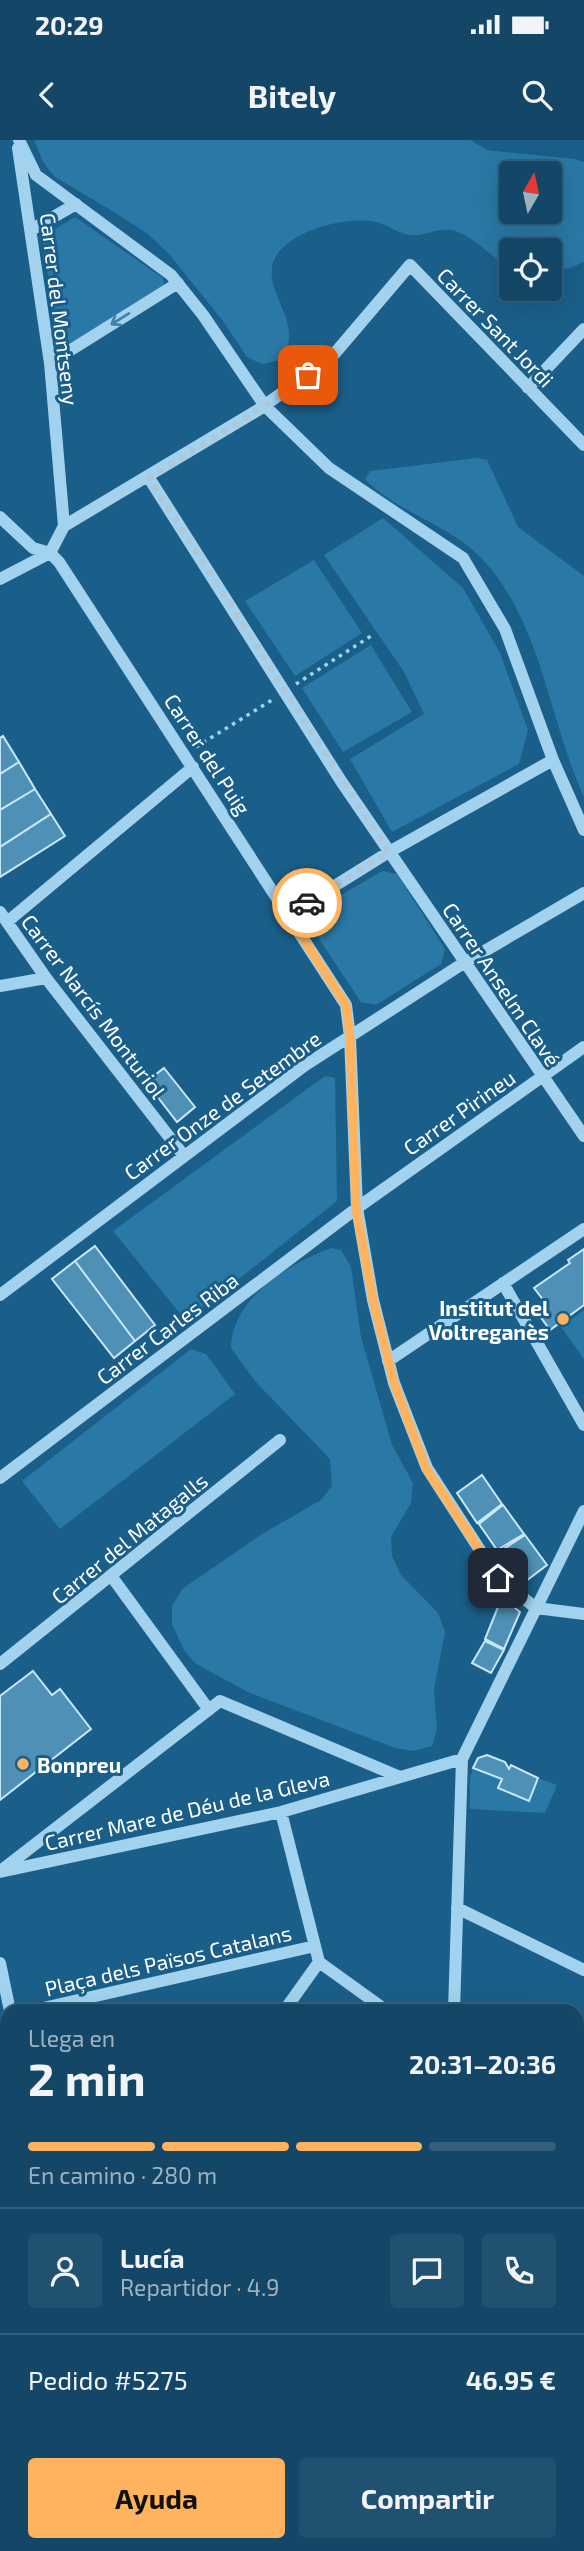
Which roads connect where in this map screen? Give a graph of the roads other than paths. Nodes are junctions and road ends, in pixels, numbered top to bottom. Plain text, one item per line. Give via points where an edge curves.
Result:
1 (18, 140) edge
2 (76, 204) junction
3 (31, 230) junction
4 (178, 284) junction
5 (584, 329) edge
6 (50, 363) junction
7 (528, 388) junction
8 (265, 405) junction
9 (584, 445) edge
10 (149, 478) junction
11 (0, 517) edge
12 (64, 526) junction
13 (50, 553) junction
14 (0, 579) edge
15 (553, 760) junction
16 (193, 767) junction
17 (584, 830) edge
18 (389, 852) junction
19 (584, 893) edge
20 (288, 915) junction
21 (3, 917) edge
22 (465, 963) junction
23 (46, 978) junction
24 (0, 986) edge
25 (350, 1037) junction
26 (584, 1047) edge
27 (541, 1077) junction
28 (584, 1136) edge
29 (184, 1156) junction
30 (356, 1208) junction
31 (584, 1228) edge
32 (503, 1283) junction
33 (0, 1295) edge
34 (388, 1361) junction
35 (584, 1425) edge
36 (280, 1440) dead end
37 (0, 1478) edge
38 (584, 1511) edge
39 (112, 1577) junction
40 (536, 1608) junction
41 (584, 1614) edge
42 (0, 1664) edge
43 (209, 1710) junction
44 (462, 1759) junction
45 (400, 1777) junction
46 (281, 1812) junction
47 (0, 1871) edge
48 (457, 1908) junction
49 (316, 1946) junction
50 (320, 1962) junction
51 (0, 1963) edge
52 (584, 1970) edge
53 (9, 2004) edge
54 (61, 2004) edge
55 (289, 2004) edge
56 (377, 2004) edge
57 (454, 2004) edge

1 - 2 street via 36,175
1 - 3 street, Carrer del Montseny
2 - 3 street
2 - 4 street
3 - 6 street, Carrer del Montseny
4 -> 6 street
4 - 8 street
5 - 7 street
6 - 12 street, Carrer del Montseny
7 - 8 street, Carrer Sant Jordi via 410,265 330,359
7 - 9 street, Carrer Sant Jordi
8 - 10 street
8 - 15 street via 329,468 463,558 505,629
10 - 12 street
10 - 18 street, Carrer Anselm Clavé
11 - 13 street, Carrer del Puig via 33,548
12 - 13 street
13 - 14 street
13 - 16 street, Carrer del Puig
15 - 17 street
15 - 18 street
16 - 20 street, Carrer del Puig
16 - 21 street
18 - 20 street
18 - 22 street, Carrer Anselm Clavé
19 - 22 street, Carrer Onze de Setembre
20 - 25 street, Carrer del Puig via 346,1005
21 - 23 street, Carrer Narcís Monturiol
22 - 25 street, Carrer Onze de Setembre
22 - 27 street, Carrer Anselm Clavé
23 - 24 street
23 - 29 street, Carrer Narcís Monturiol
25 - 29 street, Carrer Onze de Setembre
25 - 30 street, Carrer del Puig
26 - 27 street, Carrer Pirineu
27 - 28 street, Carrer Anselm Clavé
27 - 30 street, Carrer Pirineu
29 - 33 street, Carrer Onze de Setembre
30 - 34 street, Carrer del Puig
30 - 37 street, Carrer Carles Riba
31 - 32 street
32 - 34 street
32 - 35 street
34 - 40 street, Carrer del Puig via 426,1468 498,1578
36 - 39 street, Carrer del Matagalls
38 - 40 street
39 - 42 street, Carrer del Matagalls
39 - 43 street
40 - 41 street
40 - 44 street
43 - 45 street via 220,1701
43 - 47 street
44 - 45 street, Carrer Mare de Déu de la Gleva
44 - 48 street
45 - 46 street, Carrer Mare de Déu de la Gleva
46 - 47 street, Carrer Mare de Déu de la Gleva
46 - 49 street
48 - 52 street
48 - 57 street
49 - 50 street
49 - 54 street, Plaça dels Països Catalans
50 - 55 street, Plaça dels Països Catalans
50 - 56 street
51 - 53 street

